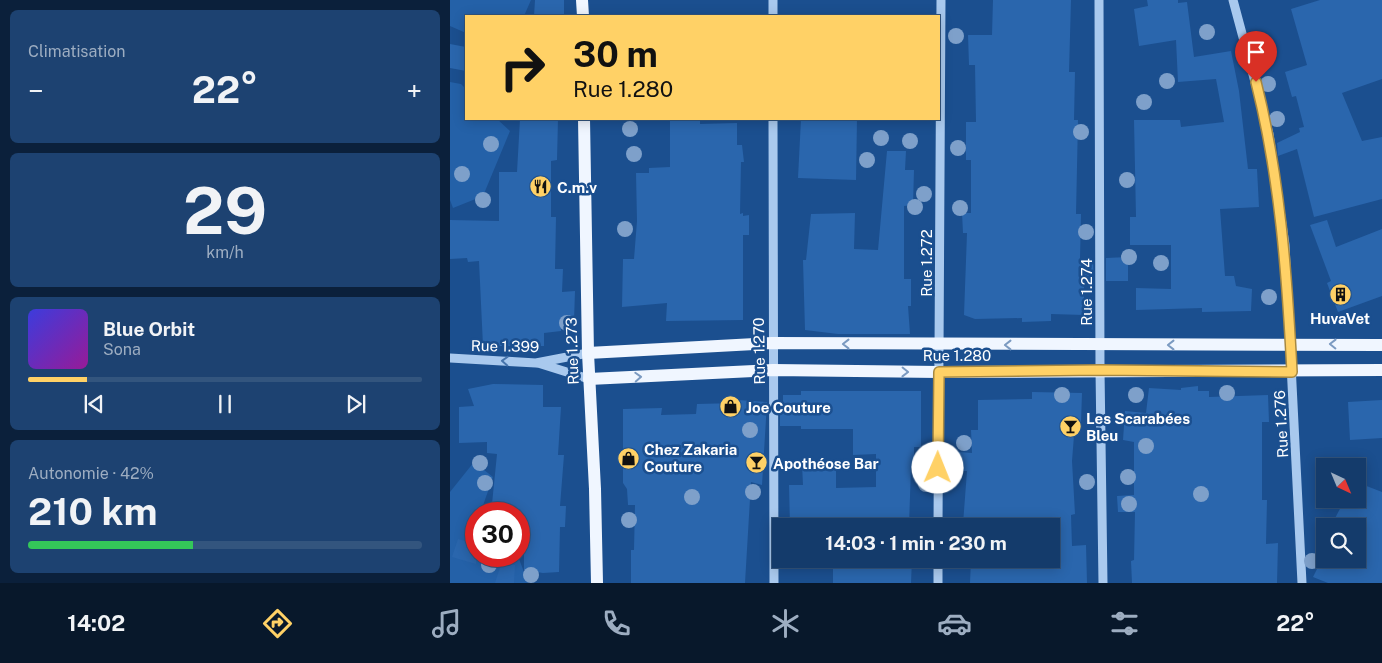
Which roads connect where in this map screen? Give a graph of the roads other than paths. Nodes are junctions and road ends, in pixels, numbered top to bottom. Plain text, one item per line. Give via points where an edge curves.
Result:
1 (582, 0) edge
2 (774, 0) edge
3 (941, 0) edge
4 (1099, 0) edge
5 (1233, 0) edge
6 (583, 15) edge
7 (773, 15) edge
8 (584, 120) edge
9 (773, 120) edge
10 (772, 344) junction
11 (939, 344) junction
12 (1100, 344) junction
13 (1291, 344) junction
14 (1382, 345) edge
15 (588, 353) junction
16 (450, 358) edge
17 (536, 362) junction
18 (773, 370) junction
19 (1100, 370) junction
20 (1382, 370) edge
21 (939, 372) junction
22 (1292, 372) junction
23 (589, 379) junction
24 (938, 518) edge
25 (938, 568) edge
26 (597, 583) edge
27 (774, 583) edge
28 (938, 583) edge
29 (1103, 583) edge
30 (1302, 583) edge

1 - 6 main road
2 - 7 street
3 - 11 street, Rue 1.272
4 - 12 street, Rue 1.274
5 - 13 street, Rue 1.276 via 1269,134 1285,245
8 - 15 main road, Rue 1.273
9 - 10 street, Rue 1.270
11 -> 10 main road, Rue 1.280
10 - 15 main road, Rue 1.280
10 - 18 street, Rue 1.270
12 -> 11 main road, Rue 1.280
11 - 21 street, Rue 1.272
13 -> 12 main road, Rue 1.280
12 - 19 street, Rue 1.274
14 -> 13 main road, Rue 1.280
13 - 22 street, Rue 1.276
15 - 17 street, Rue 1.399
15 - 23 main road, Rue 1.273
17 -> 16 street, Rue 1.399
17 - 23 street, Rue 1.280
18 -> 21 main road, Rue 1.280
23 -> 18 main road, Rue 1.280
18 - 27 street, Rue 1.270
19 - 21 main road, Rue 1.280
19 - 22 main road, Rue 1.280
19 - 29 street, Rue 1.274
20 - 22 main road, Rue 1.280
21 - 24 street, Rue 1.272
22 - 30 street, Rue 1.276
23 - 26 main road, Rue 1.273 via 596,489
25 - 28 street

